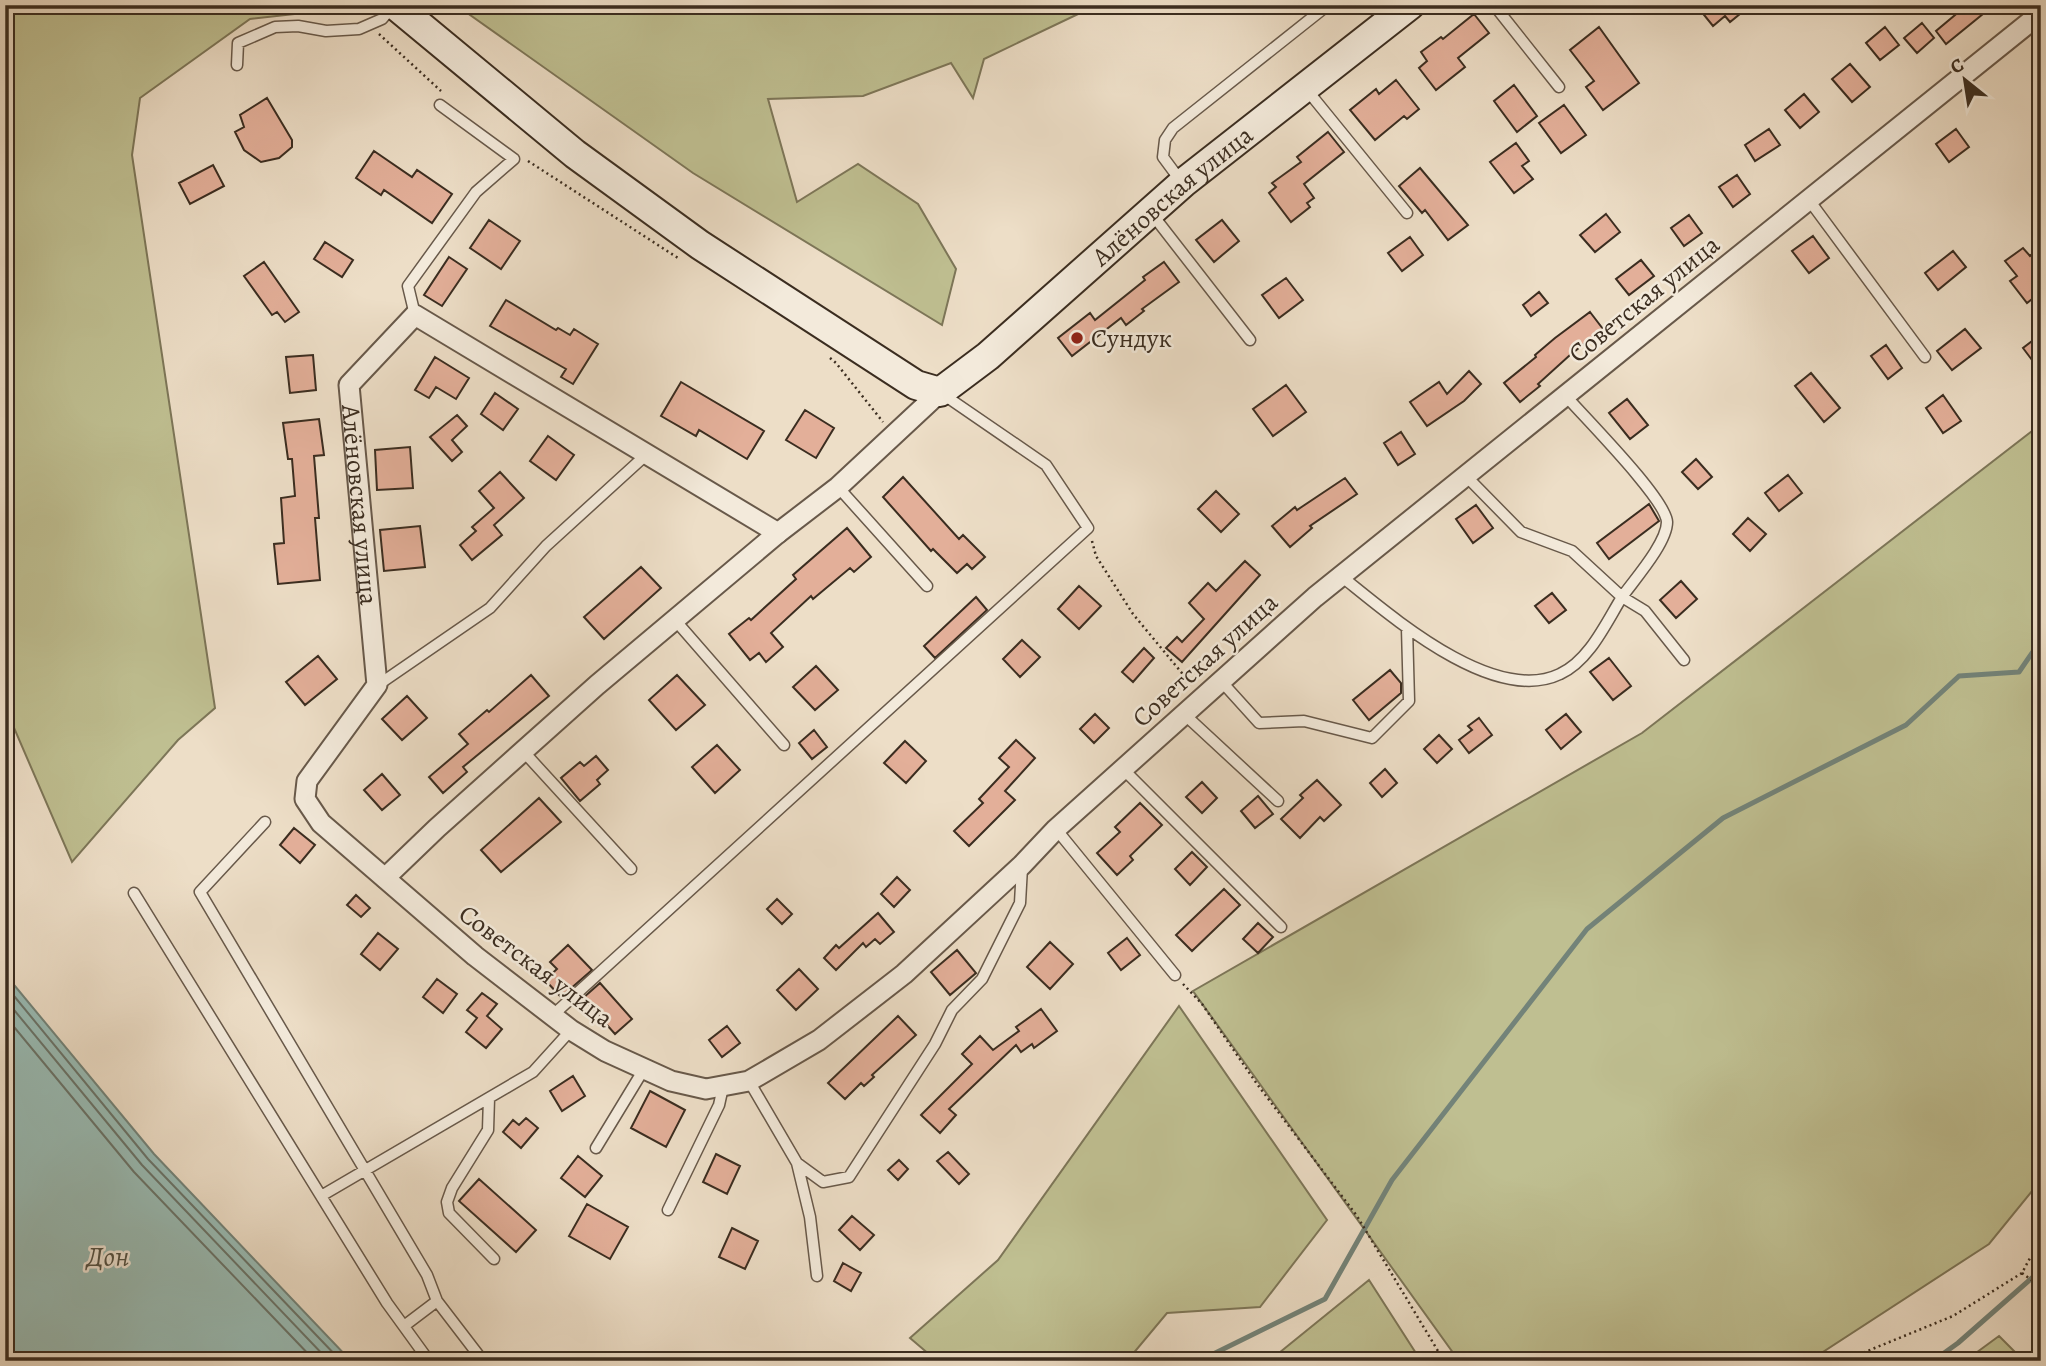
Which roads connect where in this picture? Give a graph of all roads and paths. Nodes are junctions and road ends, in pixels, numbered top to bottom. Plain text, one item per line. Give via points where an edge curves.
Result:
1 (353, 5) edge
2 (394, 5) edge
3 (1328, 5) edge
4 (1410, 5) edge
5 (1494, 5) edge
6 (2041, 13) edge
7 (370, 24) junction
8 (237, 65) dead end
9 (1304, 87) junction
10 (1559, 87) dead end
11 (445, 102) joint
12 (520, 155) dead end
13 (1183, 183) junction
14 (1810, 200) junction
15 (1150, 211) junction
16 (1407, 213) dead end
17 (688, 264) dead end
18 (415, 315) junction
19 (1250, 340) dead end
20 (827, 355) dead end
21 (1925, 357) dead end
22 (940, 392) junction
23 (1565, 396) junction
24 (895, 433) junction
25 (647, 454) junction
26 (1466, 475) junction
27 (838, 487) junction
28 (1088, 528) junction
29 (778, 533) junction
30 (1341, 576) junction
31 (926, 586) dead end
32 (1622, 597) junction
33 (675, 620) junction
34 (1407, 628) junction
35 (1684, 660) dead end
36 (1221, 681) junction
37 (377, 685) junction
38 (1203, 698) junction
39 (1184, 714) junction
40 (784, 745) dead end
41 (523, 751) junction
42 (1123, 769) junction
43 (1278, 801) dead end
44 (265, 822) dead end
45 (1056, 829) junction
46 (1022, 865) junction
47 (632, 869) dead end
48 (385, 878) junction
49 (134, 893) dead end
50 (1281, 927) dead end
51 (1175, 975) joint
52 (553, 1015) junction
53 (571, 1030) junction
54 (644, 1069) junction
55 (749, 1081) junction
56 (723, 1087) junction
57 (489, 1098) junction
58 (596, 1148) dead end
59 (797, 1163) junction
60 (364, 1171) junction
61 (321, 1196) junction
62 (668, 1210) dead end
63 (2041, 1247) edge
64 (494, 1259) dead end
65 (2022, 1273) junction
66 (817, 1276) dead end
67 (2041, 1287) edge
68 (436, 1301) junction
69 (404, 1326) junction
70 (429, 1361) edge
71 (483, 1361) edge
72 (1444, 1361) edge
73 (1843, 1361) edge

1 - 7 path
2 - 7 lane via 382,19
2 - 22 street via 575,154 700,245 916,385
3 - 13 lane via 1173,128 1165,140 1163,157
4 - 9 street, Алёновская улица
5 - 10 lane
6 - 14 street, Советская улица
7 - 8 lane via 326,32 275,27 239,43
7 - 11 path
9 - 13 street, Алёновская улица
9 - 16 lane
11 - 18 lane via 514,159 476,192 408,286
12 - 17 path
13 - 15 street, Алёновская улица
14 - 21 lane
14 - 23 street, Советская улица
15 - 19 lane
15 - 22 street, Алёновская улица via 988,356
18 - 25 street
18 - 37 street, Алёновская улица via 349,384
20 - 24 path
22 - 24 street
22 - 28 lane via 1046,465
23 - 26 street, Советская улица
23 - 32 lane via 1656,498 1667,521 1663,538
24 - 27 street
25 - 29 street
25 - 37 lane via 546,545 490,608
26 - 30 street, Советская улица
26 - 32 lane via 1521,532 1572,551
27 - 29 street
27 - 31 lane
28 - 38 path via 1096,556 1133,614
28 - 52 lane
29 - 33 street
30 - 34 lane
30 - 36 street, Советская улица
32 - 34 lane via 1591,649 1560,674 1532,682 1505,680 1465,663
32 - 35 lane via 1645,611
33 - 40 lane
33 - 41 street
34 - 36 lane via 1409,701 1372,738 1304,721 1259,723
36 - 38 street, Советская улица
37 - 48 street via 307,781 306,799 321,823
38 - 39 street, Советская улица
39 - 42 street, Советская улица
39 - 43 lane
41 - 47 lane
41 - 48 street
42 - 45 street, Советская улица
42 - 50 lane
44 - 60 lane via 200,892
45 - 46 street, Советская улица
45 - 51 lane
46 - 55 street, Советская улица via 904,974 819,1040
46 - 59 lane via 1020,903 982,979 952,1010 849,1177 823,1182
48 - 52 street, Советская улица via 475,956
49 - 61 lane
51 - 72 path via 1202,1004 1357,1216
52 - 53 street, Советская улица
53 - 54 street, Советская улица
53 - 57 lane via 533,1072
54 - 56 street, Советская улица via 706,1089
54 - 58 lane
55 - 56 street, Советская улица
55 - 59 lane
56 - 62 lane via 719,1105
57 - 60 lane
57 - 64 lane via 488,1130 447,1202 449,1213
59 - 66 lane
60 - 61 lane
60 - 68 lane via 426,1275
61 - 69 lane
63 - 65 path
65 - 67 path
65 - 73 path via 1953,1316
68 - 69 lane
68 - 71 lane
69 - 70 lane

